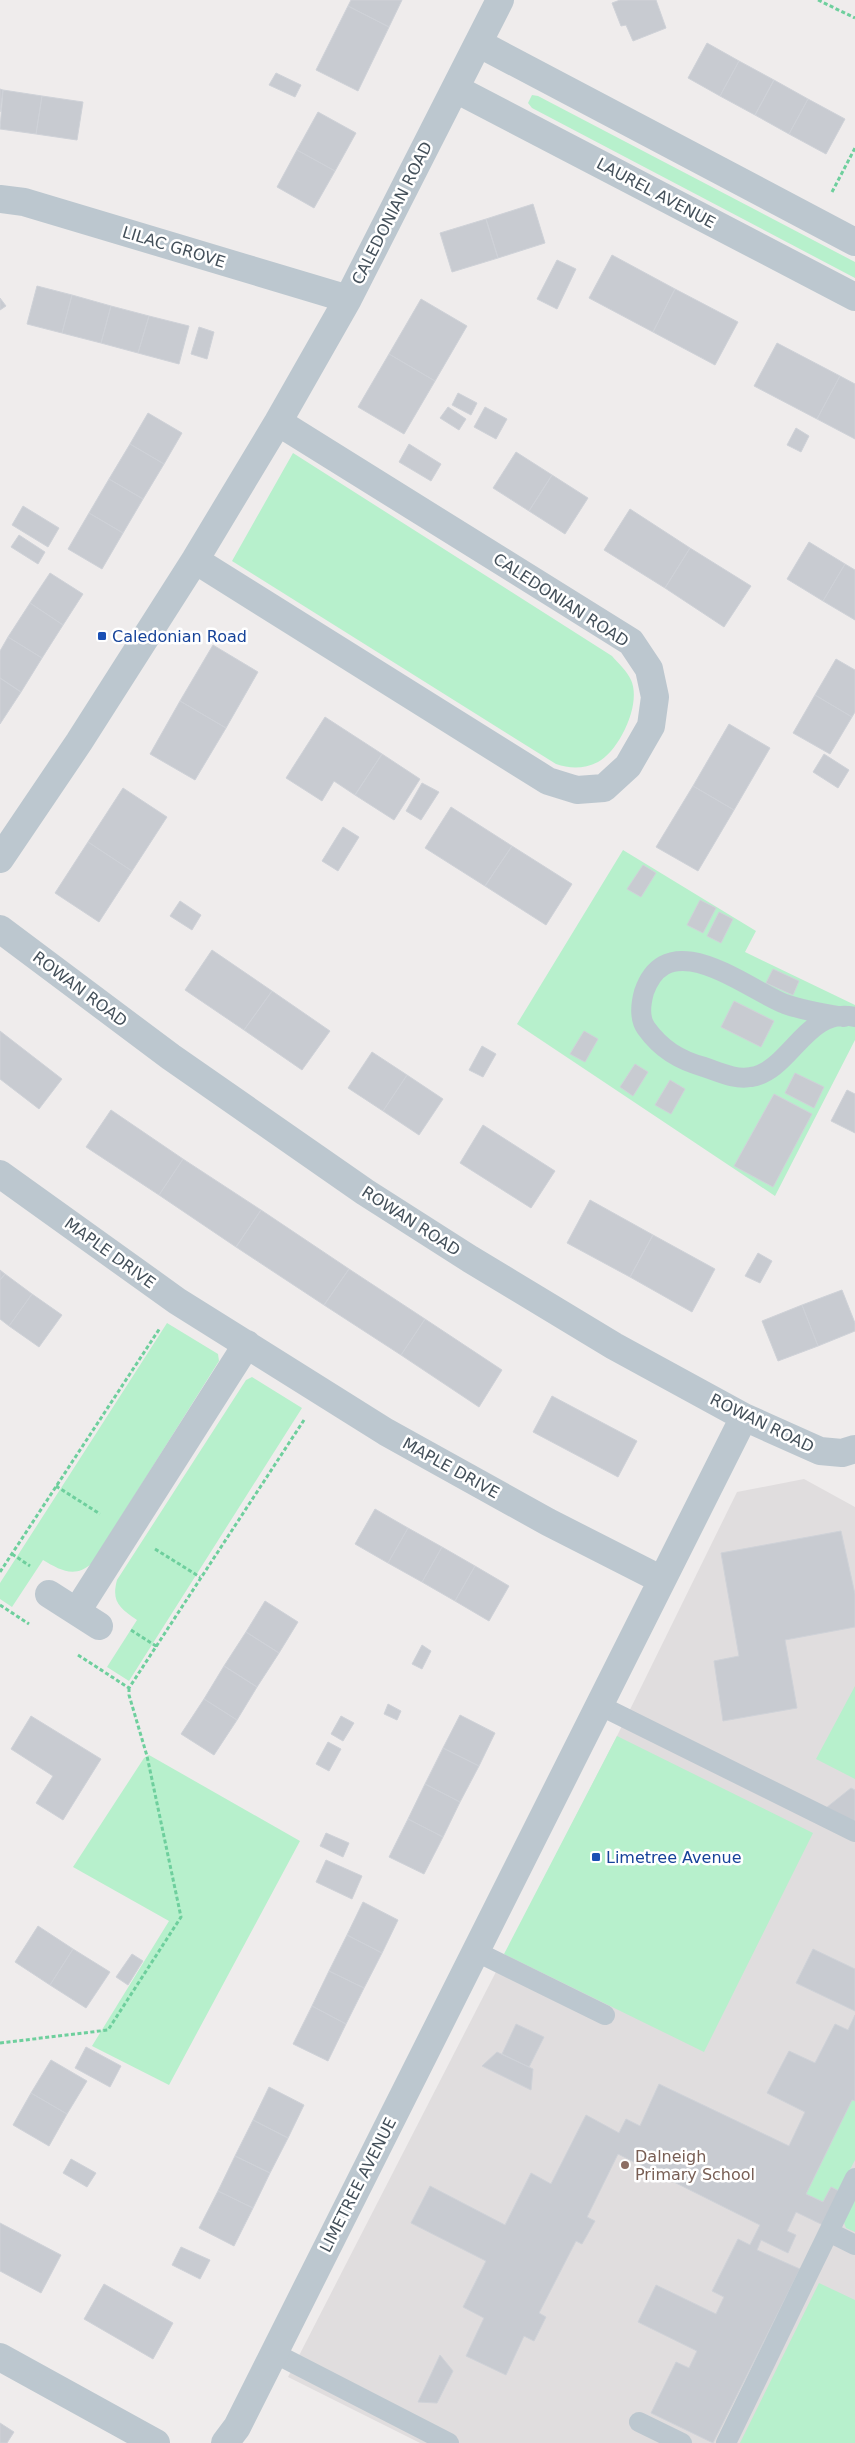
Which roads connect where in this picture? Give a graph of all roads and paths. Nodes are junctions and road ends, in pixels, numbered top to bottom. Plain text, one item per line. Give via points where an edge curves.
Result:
1 (500, 0) edge
2 (818, 0) edge
3 (855, 18) edge
4 (480, 44) junction
5 (456, 89) junction
6 (855, 148) edge
7 (0, 199) edge
8 (817, 222) junction
9 (855, 242) edge
10 (855, 297) edge
11 (348, 299) junction
12 (278, 422) junction
13 (195, 560) junction
14 (4, 845) edge
15 (0, 929) edge
16 (850, 1017) edge
17 (0, 1174) edge
18 (177, 1301) junction
19 (247, 1344) junction
20 (322, 1392) junction
21 (744, 1416) junction
22 (855, 1449) edge
23 (56, 1486) junction
24 (101, 1515) dead end
25 (150, 1546) dead end
26 (12, 1554) junction
27 (36, 1570) dead end
28 (0, 1572) edge
29 (200, 1577) junction
30 (662, 1580) junction
31 (49, 1594) dead end
32 (0, 1605) edge
33 (32, 1626) dead end
34 (130, 1630) dead end
35 (156, 1646) junction
36 (72, 1652) dead end
37 (129, 1688) junction
38 (600, 1705) junction
39 (855, 1832) edge
40 (475, 1951) junction
41 (605, 2015) dead end
42 (0, 2043) edge
43 (855, 2178) edge
44 (829, 2232) junction
45 (855, 2245) edge
46 (274, 2353) junction
47 (0, 2357) edge
48 (639, 2422) dead end
49 (156, 2443) edge
50 (225, 2443) edge
51 (449, 2443) edge
52 (682, 2443) edge
53 (726, 2443) edge

1 - 4 street, CALEDONIAN ROAD
2 - 3 path
4 - 5 street, CALEDONIAN ROAD
4 - 8 street
5 - 10 street, LAUREL AVENUE
5 - 11 street, CALEDONIAN ROAD
6 - 8 path
7 - 11 street, LILAC GROVE via 24,202
8 - 9 street
11 - 12 street, CALEDONIAN ROAD
12 - 13 street, CALEDONIAN ROAD
12 - 13 street, CALEDONIAN ROAD via 631,642 650,668 656,697 651,726 628,766 604,788 577,790 548,781
13 - 14 street, CALEDONIAN ROAD via 79,742
15 - 21 street, ROWAN ROAD via 170,1057 365,1192 614,1346
16 - 16 lane via 818,1024 771,1069 752,1077 733,1077 672,1055 656,1042 643,1024 640,1003 648,982 660,966 678,960 714,968 785,1004
17 - 18 street, MAPLE DRIVE
18 - 19 street, MAPLE DRIVE
18 - 23 path
19 - 20 street, MAPLE DRIVE
19 - 31 street via 88,1618
20 - 29 path
20 - 30 street, MAPLE DRIVE via 386,1432 548,1522
21 - 22 street, ROWAN ROAD via 820,1451 842,1453
21 - 30 street, LIMETREE AVENUE
23 - 24 path
23 - 26 path
25 - 29 path
26 - 27 path
26 - 28 path
29 - 35 path
30 - 38 street, LIMETREE AVENUE
32 - 33 path
34 - 35 path
35 - 37 path
36 - 37 path
37 - 42 path via 181,1917 108,2030
38 - 39 lane
38 - 40 street, LIMETREE AVENUE
40 - 41 lane
40 - 46 street, LIMETREE AVENUE
43 - 44 lane
44 - 45 lane
44 - 53 lane
46 - 50 street, LIMETREE AVENUE via 237,2427
46 - 51 lane
47 - 49 street
48 - 52 lane

